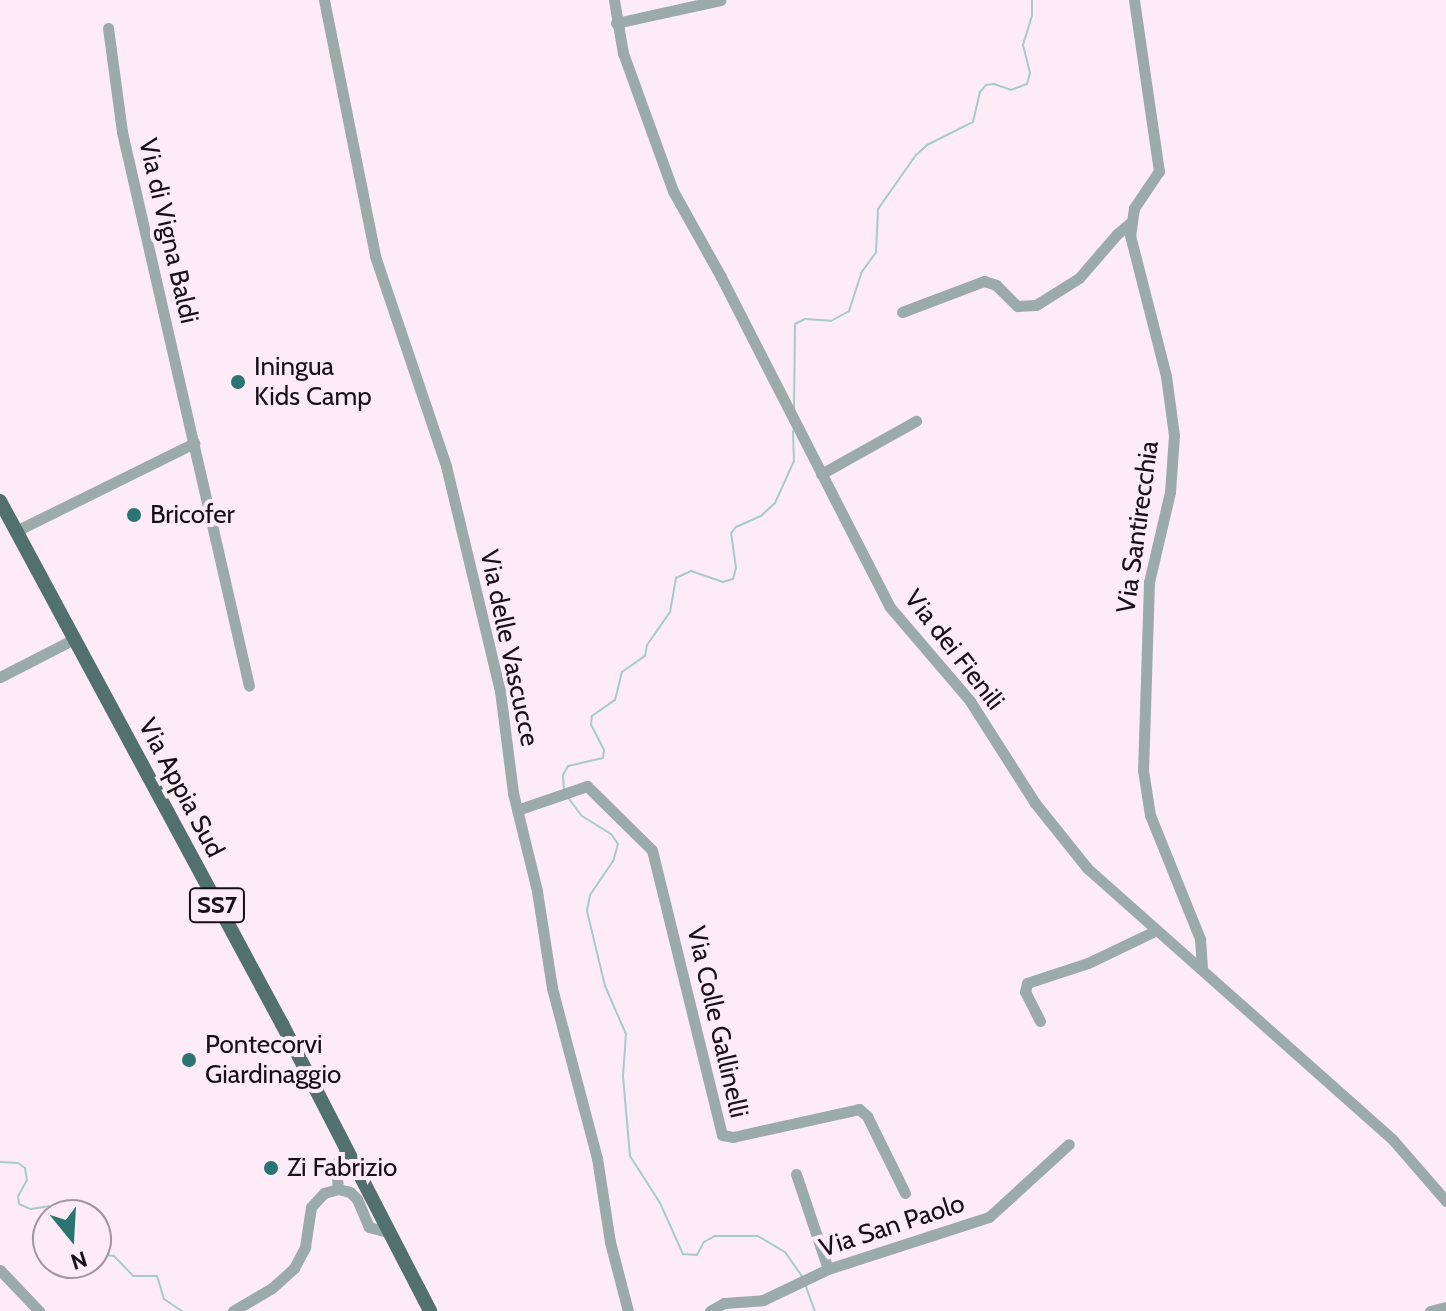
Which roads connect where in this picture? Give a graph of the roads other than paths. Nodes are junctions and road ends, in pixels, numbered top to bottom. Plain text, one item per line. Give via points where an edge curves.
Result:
1 (324, 0) edge
2 (614, 0) edge
3 (721, 0) edge
4 (1134, 0) edge
5 (616, 23) junction
6 (108, 28) dead end
7 (1130, 223) junction
8 (902, 312) dead end
9 (916, 421) dead end
10 (194, 443) junction
11 (821, 474) junction
12 (0, 501) edge
13 (16, 531) junction
14 (74, 639) junction
15 (0, 677) edge
16 (249, 686) dead end
17 (517, 810) junction
18 (1157, 930) junction
19 (1202, 969) junction
20 (1040, 1021) dead end
21 (1069, 1144) dead end
22 (346, 1149) junction
23 (796, 1174) dead end
24 (338, 1189) junction
25 (905, 1193) dead end
26 (1446, 1201) edge
27 (388, 1232) junction
28 (828, 1269) junction
29 (0, 1270) edge
30 (1446, 1307) edge
31 (39, 1311) edge
32 (233, 1311) edge
33 (430, 1311) edge
34 (628, 1311) edge
35 (710, 1311) edge
36 (1430, 1311) edge

1 - 17 street, Via delle Vascucce via 379,270 450,480 500,691
2 - 5 street, Via dei Fienili
3 - 5 street
4 - 7 street via 1159,171 1138,200
5 - 11 street, Via dei Fienili via 673,191
6 - 10 street, Via di Vigna Baldi via 122,132
7 - 8 street via 1084,274 1036,305 1017,306 996,285 984,281
7 - 19 street, Via Santirecchia via 1169,388 1174,435 1169,498 1149,582 1144,781 1150,815 1198,935
9 - 11 street
10 - 13 street
10 - 16 street, Via di Vigna Baldi
11 - 18 street, Via dei Fienili via 891,609 970,701 1035,803 1076,855
12 - 13 main road, Via Appia Sud / SS7
13 - 14 main road, Via Appia Sud / SS7
14 - 15 street
14 - 22 main road, Via Appia Sud / SS7
17 - 25 street, Via Colle Gallinelli via 585,786 648,844 722,1135 731,1138 859,1109
17 - 34 street, Via delle Vascucce via 539,899 552,988 597,1158
18 - 19 street, Via dei Fienili
18 - 20 street via 1027,983 1025,992
19 - 26 street, Via dei Fienili via 1393,1140
21 - 28 street, Via San Paolo via 989,1217
22 - 24 street via 336,1162
22 - 27 main road, Via Appia Sud / SS7
23 - 28 street
24 - 27 street via 354,1195 371,1229
24 - 32 street via 312,1205 303,1251 289,1274
27 - 33 main road, Via Appia Sud / SS7
28 - 35 street, Via San Paolo via 759,1301 727,1302
29 - 31 street
30 - 36 street

